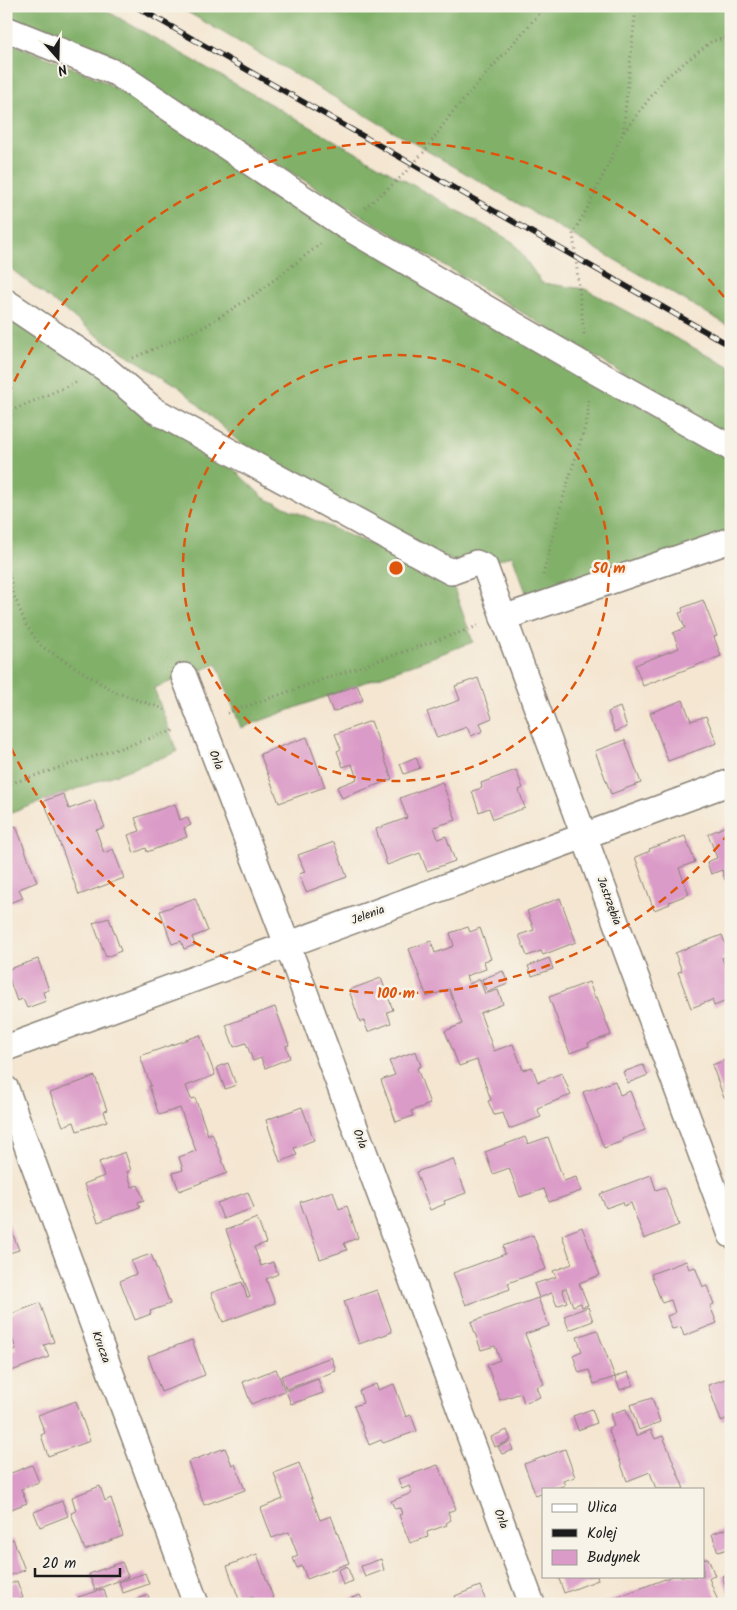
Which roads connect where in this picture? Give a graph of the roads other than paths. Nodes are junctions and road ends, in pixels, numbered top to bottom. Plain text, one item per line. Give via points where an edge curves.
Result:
1 (6, 29) edge
2 (6, 302) edge
3 (731, 448) edge
4 (731, 540) edge
5 (503, 618) junction
6 (184, 676) dead end
7 (731, 782) edge
8 (584, 835) junction
9 (287, 944) junction
10 (6, 1048) edge
11 (6, 1089) edge
12 (731, 1235) edge
13 (196, 1604) edge
14 (532, 1604) edge

1 - 3 street via 118,74 345,226
2 - 5 street, Jastrzębia via 106,369 154,410 451,572 476,563 485,567
4 - 5 street
5 - 8 street, Jastrzębia
6 - 9 street, Orla
7 - 8 street, Jelenia
8 - 9 street, Jelenia
8 - 12 street, Jastrzębia
9 - 10 street, Jelenia
9 - 14 street, Orla
11 - 13 street, Krucza

